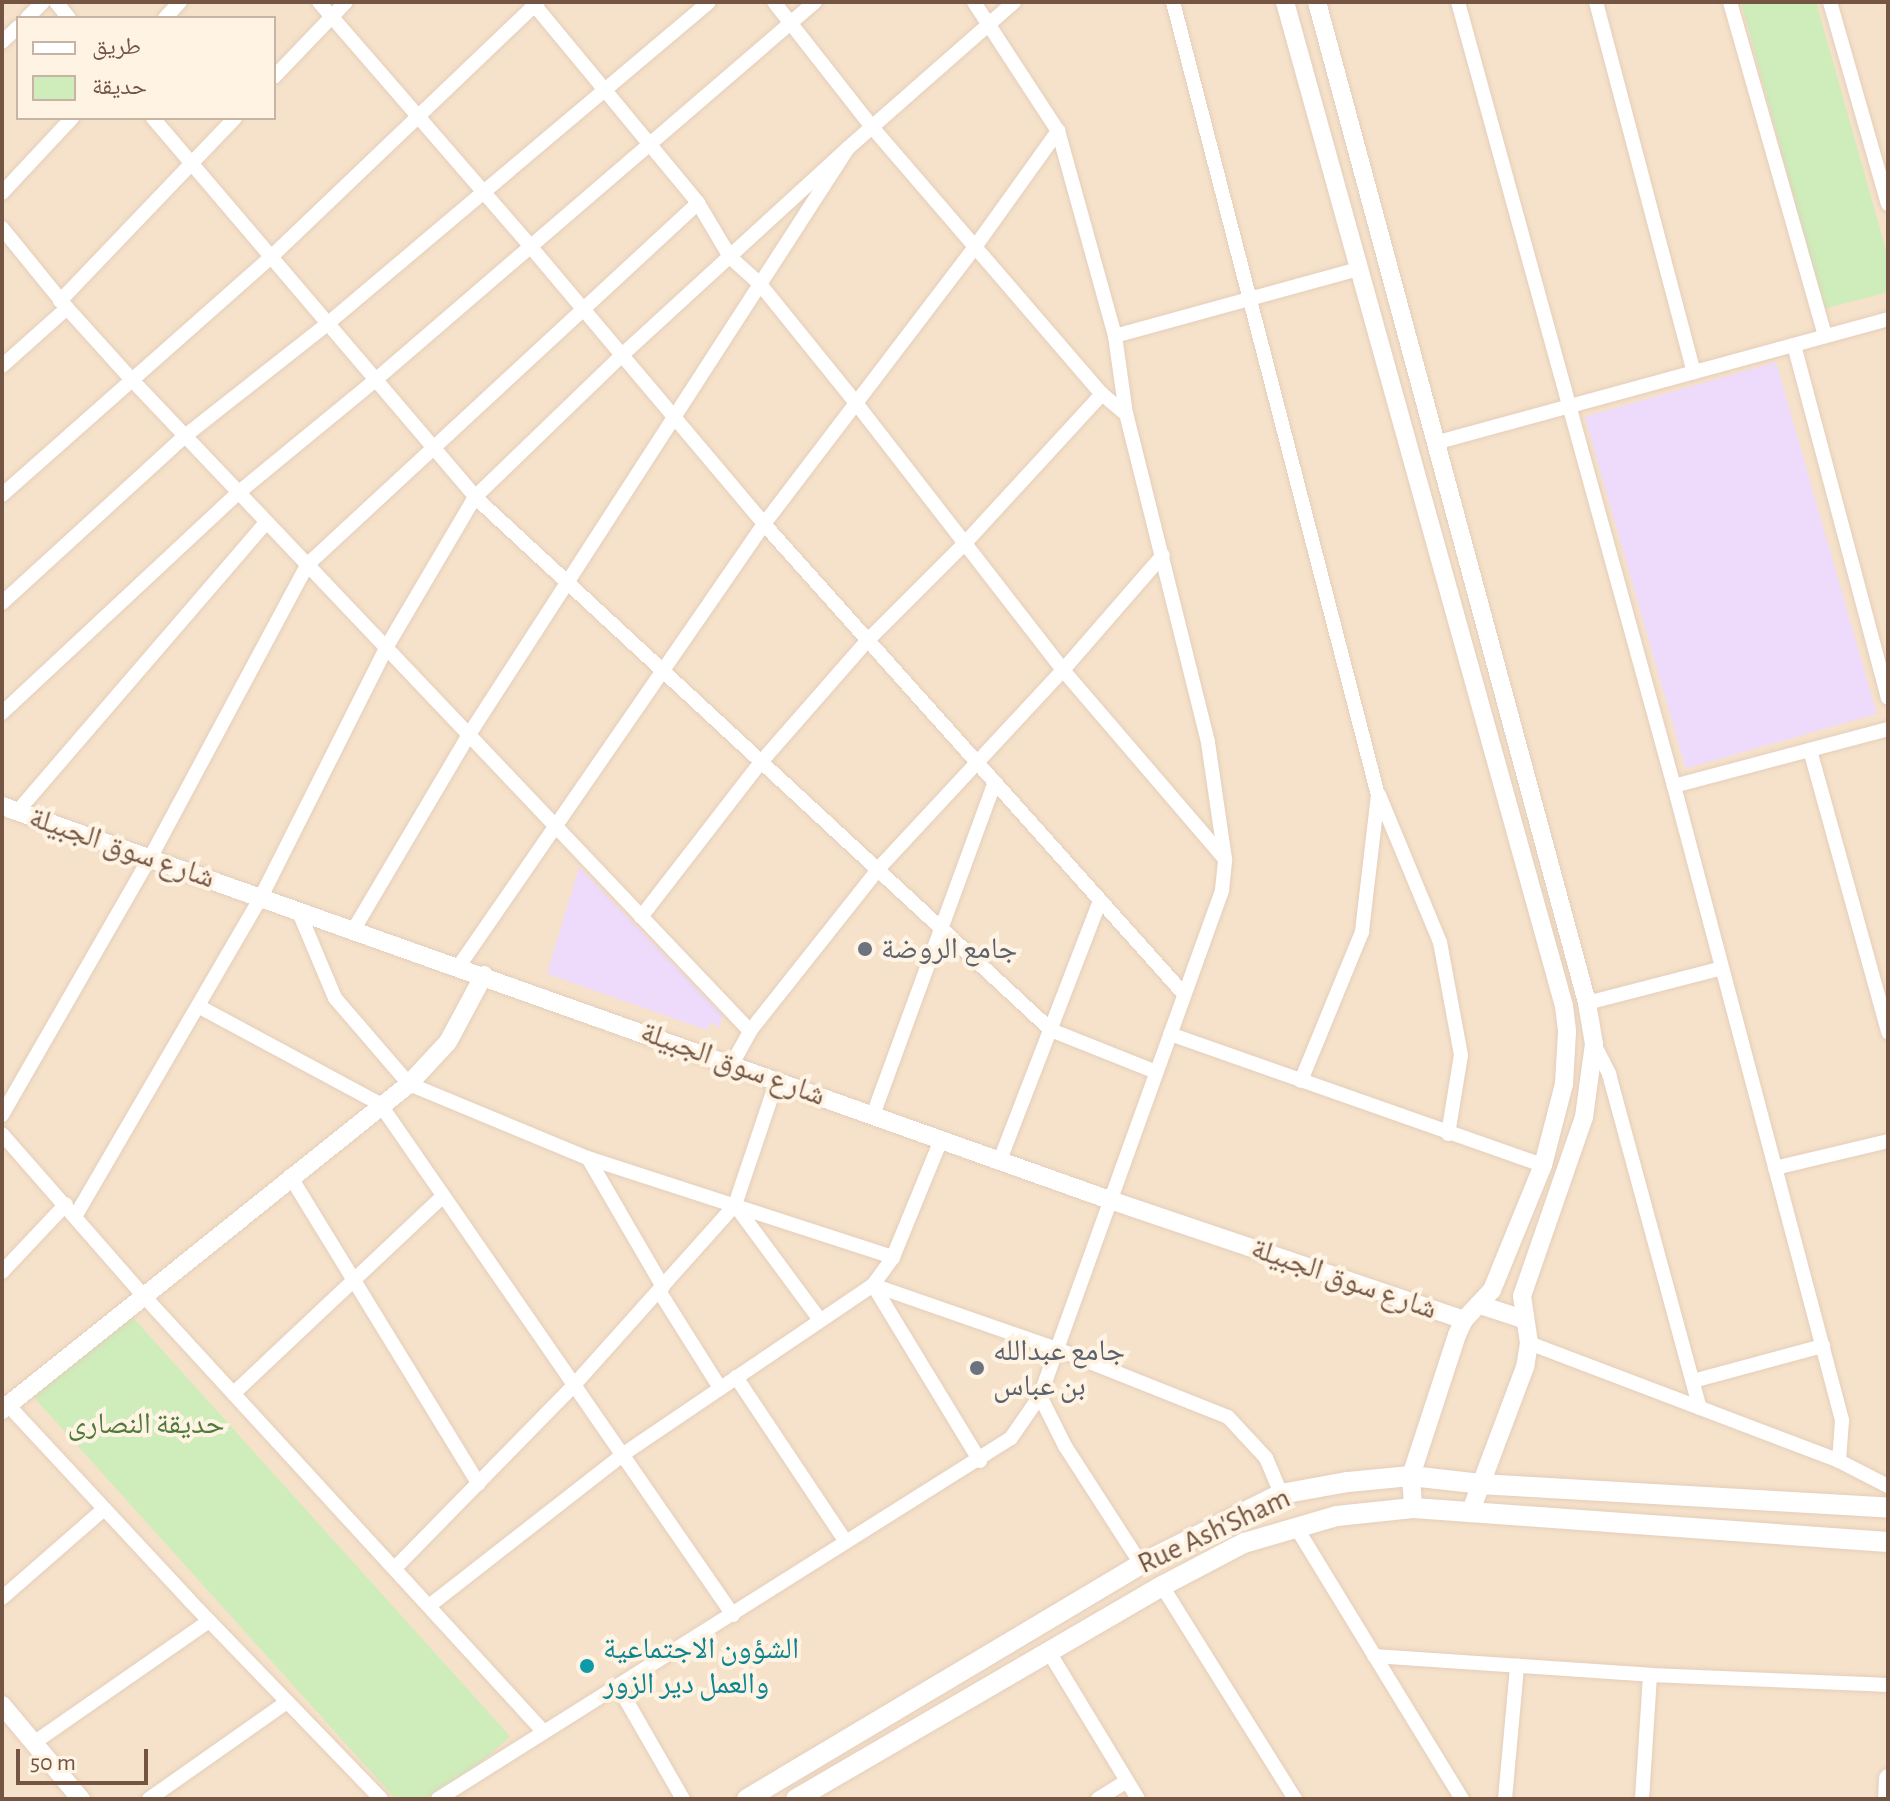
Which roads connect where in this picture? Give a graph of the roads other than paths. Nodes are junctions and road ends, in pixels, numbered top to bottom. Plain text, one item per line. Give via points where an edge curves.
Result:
1 (319, 2) edge
2 (346, 2) edge
3 (709, 2) edge
4 (774, 2) edge
5 (815, 2) edge
6 (974, 2) edge
7 (1014, 2) edge
8 (1173, 2) edge
9 (1285, 2) edge
10 (1317, 2) edge
11 (1458, 2) edge
12 (1596, 2) edge
13 (1730, 2) edge
14 (1830, 2) edge
15 (535, 3) edge
16 (331, 17) junction
17 (990, 23) junction
18 (788, 24) junction
19 (276, 75) edge
20 (603, 90) junction
21 (417, 118) junction
22 (70, 120) edge
23 (155, 120) edge
24 (233, 120) edge
25 (872, 127) junction
26 (1058, 131) junction
27 (651, 145) junction
28 (848, 148) junction
29 (192, 163) junction
30 (2, 193) edge
31 (483, 193) junction
32 (698, 203) junction
33 (1888, 204) edge
34 (4, 235) edge
35 (531, 247) junction
36 (975, 247) junction
37 (730, 257) junction
38 (270, 258) junction
39 (1358, 269) junction
40 (760, 284) junction
41 (1250, 299) junction
42 (63, 304) junction
43 (583, 308) junction
44 (1888, 319) edge
45 (326, 325) junction
46 (1115, 336) junction
47 (1825, 336) junction
48 (1794, 345) junction
49 (622, 355) junction
50 (2, 366) edge
51 (1694, 372) junction
52 (133, 381) junction
53 (373, 382) junction
54 (1102, 394) junction
55 (856, 403) junction
56 (1568, 407) junction
57 (1126, 414) junction
58 (675, 417) junction
59 (185, 436) junction
60 (1435, 443) junction
61 (431, 447) junction
62 (238, 493) junction
63 (2, 495) edge
64 (475, 497) junction
65 (266, 522) junction
66 (764, 524) junction
67 (964, 544) junction
68 (1163, 555) junction
69 (307, 565) junction
70 (569, 583) junction
71 (2, 603) edge
72 (867, 641) junction
73 (386, 648) junction
74 (1063, 670) junction
75 (663, 672) junction
76 (1888, 698) edge
77 (2, 713) edge
78 (1888, 729) edge
79 (470, 733) junction
80 (1810, 750) junction
81 (761, 762) junction
82 (976, 765) junction
83 (994, 785) junction
84 (1674, 786) junction
85 (1378, 795) junction
86 (10, 809) edge
87 (554, 826) junction
88 (150, 858) junction
89 (1225, 859) junction
90 (879, 868) junction
91 (261, 897) junction
92 (1100, 901) junction
93 (298, 910) junction
94 (641, 917) junction
95 (941, 925) junction
96 (354, 929) junction
97 (459, 966) junction
98 (1722, 968) junction
99 (484, 975) junction
100 (1184, 994) junction
101 (1587, 1003) junction
102 (198, 1006) junction
103 (1051, 1030) junction
104 (750, 1031) junction
105 (1888, 1032) edge
106 (1170, 1034) junction
107 (1594, 1044) junction
108 (732, 1064) junction
109 (1156, 1072) junction
110 (777, 1080) junction
111 (1301, 1081) junction
112 (409, 1084) junction
113 (380, 1104) junction
114 (2, 1115) edge
115 (873, 1115) junction
116 (2, 1134) edge
117 (1448, 1134) junction
118 (941, 1140) junction
119 (1888, 1141) edge
120 (588, 1158) junction
121 (1000, 1160) junction
122 (1543, 1165) junction
123 (1775, 1168) junction
124 (290, 1176) junction
125 (443, 1196) junction
126 (1110, 1200) junction
127 (735, 1205) junction
128 (71, 1210) junction
129 (893, 1257) junction
130 (2, 1272) edge
131 (355, 1281) junction
132 (873, 1285) junction
133 (661, 1289) junction
134 (142, 1294) junction
135 (1480, 1305) junction
136 (1523, 1319) junction
137 (820, 1320) junction
138 (1464, 1320) junction
139 (1529, 1343) junction
140 (1823, 1346) junction
141 (1057, 1349) junction
142 (736, 1377) junction
143 (1693, 1381) junction
144 (574, 1385) junction
145 (720, 1388) junction
146 (235, 1392) junction
147 (1040, 1396) junction
148 (5, 1407) edge
149 (1700, 1408) junction
150 (622, 1455) junction
151 (980, 1461) junction
152 (1839, 1461) junction
153 (1411, 1476) junction
154 (479, 1484) junction
155 (1481, 1484) junction
156 (1281, 1494) junction
157 (1888, 1504) edge
158 (1413, 1508) junction
159 (104, 1509) junction
160 (1470, 1513) junction
161 (1296, 1527) junction
162 (846, 1542) junction
163 (1888, 1542) edge
164 (1141, 1564) junction
165 (395, 1568) junction
166 (1162, 1586) junction
167 (2, 1598) edge
168 (429, 1606) junction
169 (733, 1615) junction
170 (209, 1621) junction
171 (1049, 1652) junction
172 (1374, 1656) junction
173 (1517, 1666) junction
174 (1650, 1675) junction
175 (1888, 1685) edge
176 (618, 1686) junction
177 (287, 1702) junction
178 (2, 1705) edge
179 (543, 1731) junction
180 (35, 1742) junction
181 (1888, 1778) edge
182 (1127, 1781) junction
183 (808, 1796) edge
184 (1642, 1798) edge
185 (81, 1799) edge
186 (149, 1799) edge
187 (381, 1799) edge
188 (438, 1799) edge
189 (683, 1799) edge
190 (747, 1799) edge
191 (1098, 1799) edge
192 (1138, 1799) edge
193 (1295, 1799) edge
194 (1462, 1799) edge
195 (1505, 1799) edge
196 (1658, 1799) edge
197 (1887, 1799) edge

1 - 16 street
2 - 16 street
3 - 20 street
4 - 18 street
5 - 18 street
6 - 17 street
7 - 17 street
8 - 41 street
9 - 39 street
10 - 60 street
11 - 56 street
12 - 51 street
13 - 47 street
14 - 33 street
15 - 20 street
15 - 21 street
16 - 19 street
16 - 21 street
17 - 25 street
17 - 26 street
18 - 25 street
18 - 27 street
20 - 27 street
20 - 31 street
21 - 31 street
21 - 38 street
22 - 30 street
23 - 29 street
24 - 29 street
25 - 28 street
25 - 36 street
26 - 36 street
26 - 46 street
27 - 32 street
27 - 35 street
28 - 37 street
28 - 40 street
29 - 38 street
29 - 42 street
31 - 35 street
31 - 45 street
32 - 37 street
32 - 43 street
34 - 42 street
35 - 43 street
35 - 53 street
36 - 54 street
36 - 55 street
37 - 40 street
37 - 49 street
38 - 45 street
38 - 52 street
39 - 41 street
39 - 122 street via 1564,1006 1564,1084
40 - 55 street
40 - 58 street
41 - 46 street
41 - 85 street
42 - 50 street
42 - 52 street
43 - 49 street
43 - 61 street
44 - 47 street
45 - 53 street
45 - 59 street
46 - 57 street
47 - 48 street
48 - 51 street
48 - 76 street
49 - 58 street
49 - 64 street
51 - 56 street
52 - 59 street
52 - 63 street
53 - 61 street
53 - 62 street
54 - 57 street
54 - 67 street
55 - 66 street
55 - 67 street
56 - 60 street
56 - 84 street
57 - 68 street
58 - 66 street
58 - 70 street
59 - 62 street
59 - 71 street
60 - 101 street
61 - 64 street
61 - 69 street
62 - 65 street
62 - 77 street
64 - 70 street
64 - 73 street
65 - 69 street
65 - 86 street
66 - 72 street
66 - 75 street
67 - 72 street
67 - 74 street
68 - 74 street
68 - 89 street via 1208,742
69 - 73 street
69 - 88 street
70 - 75 street
70 - 79 street
72 - 81 street
72 - 82 street
73 - 79 street
73 - 91 street
74 - 82 street
74 - 89 street
75 - 81 street
75 - 87 street
78 - 80 street
79 - 87 street
79 - 96 street
80 - 84 street
80 - 105 street
81 - 90 street
81 - 94 street
82 - 83 street
82 - 90 street
83 - 92 street
83 - 95 street
84 - 98 street
85 - 111 street via 1362,932
85 - 117 street via 1440,942 1461,1055
86 - 88 street, شارع سوق الجبيلة
87 - 94 street
87 - 97 street
88 - 91 street, شارع سوق الجبيلة
88 - 114 street
89 - 100 street via 1222,890
90 - 95 street
90 - 104 street
91 - 93 street, شارع سوق الجبيلة
91 - 102 street
92 - 100 street
92 - 103 street
93 - 96 street, شارع سوق الجبيلة
93 - 112 street via 335,998
94 - 104 street
95 - 103 street
95 - 115 street
96 - 97 street, شارع سوق الجبيلة
97 - 99 street, شارع سوق الجبيلة
98 - 101 street
98 - 123 street
99 - 108 street, شارع سوق الجبيلة
99 - 112 street via 448,1042
100 - 106 street
101 - 107 street
102 - 113 street
102 - 128 street
103 - 109 street
103 - 121 street
104 - 108 street
106 - 109 street
106 - 111 street
107 - 136 street via 1584,1117 1522,1296
107 - 143 street via 1609,1074
108 - 110 street, شارع سوق الجبيلة
109 - 126 street
110 - 115 street, شارع سوق الجبيلة
110 - 127 street
111 - 117 street
112 - 113 street
112 - 120 street
113 - 124 street
113 - 125 street
115 - 118 street, شارع سوق الجبيلة
116 - 128 street
117 - 122 street
118 - 121 street, شارع سوق الجبيلة
118 - 129 street
119 - 123 street
120 - 127 street
120 - 133 street
121 - 126 street, شارع سوق الجبيلة
122 - 135 street via 1492,1290
123 - 140 street
124 - 131 street
124 - 134 street
125 - 131 street
125 - 144 street
126 - 138 street, شارع سوق الجبيلة
126 - 141 street
127 - 129 street
127 - 133 street
127 - 137 street
128 - 130 street
128 - 134 street
129 - 132 street
131 - 146 street
131 - 154 street
132 - 137 street
132 - 141 street
132 - 151 street
133 - 144 street
133 - 145 street
134 - 146 street
134 - 148 street
135 - 136 street
135 - 138 street
136 - 139 street
137 - 142 street
138 - 153 street
139 - 149 street
139 - 155 street
140 - 143 street
140 - 152 street via 1842,1420
141 - 147 street
141 - 156 street via 1228,1417 1266,1458
142 - 145 street
142 - 162 street
143 - 149 street
144 - 150 street
144 - 154 street
145 - 150 street
146 - 165 street
147 - 151 street via 1011,1438
147 - 164 street via 1065,1446
148 - 159 street
149 - 152 street
150 - 168 street
150 - 169 street
151 - 162 street
152 - 157 street
153 - 155 main road, Rue Ash'Sham
153 - 156 main road, Rue Ash'Sham
153 - 158 street
154 - 165 street
155 - 157 main road, Rue Ash'Sham
155 - 160 street
156 - 164 main road, Rue Ash'Sham
158 - 160 main road, Rue Ash'Sham
158 - 161 main road, Rue Ash'Sham via 1337,1516
159 - 167 street
159 - 170 street
160 - 163 main road, Rue Ash'Sham
161 - 166 main road, Rue Ash'Sham via 1244,1543
161 - 172 street
162 - 169 street
164 - 190 main road, Rue Ash'Sham
165 - 168 street
166 - 171 main road, Rue Ash'Sham
166 - 193 street
168 - 179 street
169 - 176 street
170 - 177 street
170 - 180 street
171 - 182 street
171 - 183 main road, Rue Ash'Sham
172 - 173 street
172 - 194 street
173 - 174 street
173 - 195 street
174 - 175 street
174 - 184 street
176 - 179 street
176 - 189 street
177 - 186 street
177 - 187 street
178 - 180 street
179 - 188 street
180 - 185 street
181 - 197 street
182 - 191 street
182 - 192 street
184 - 196 street

